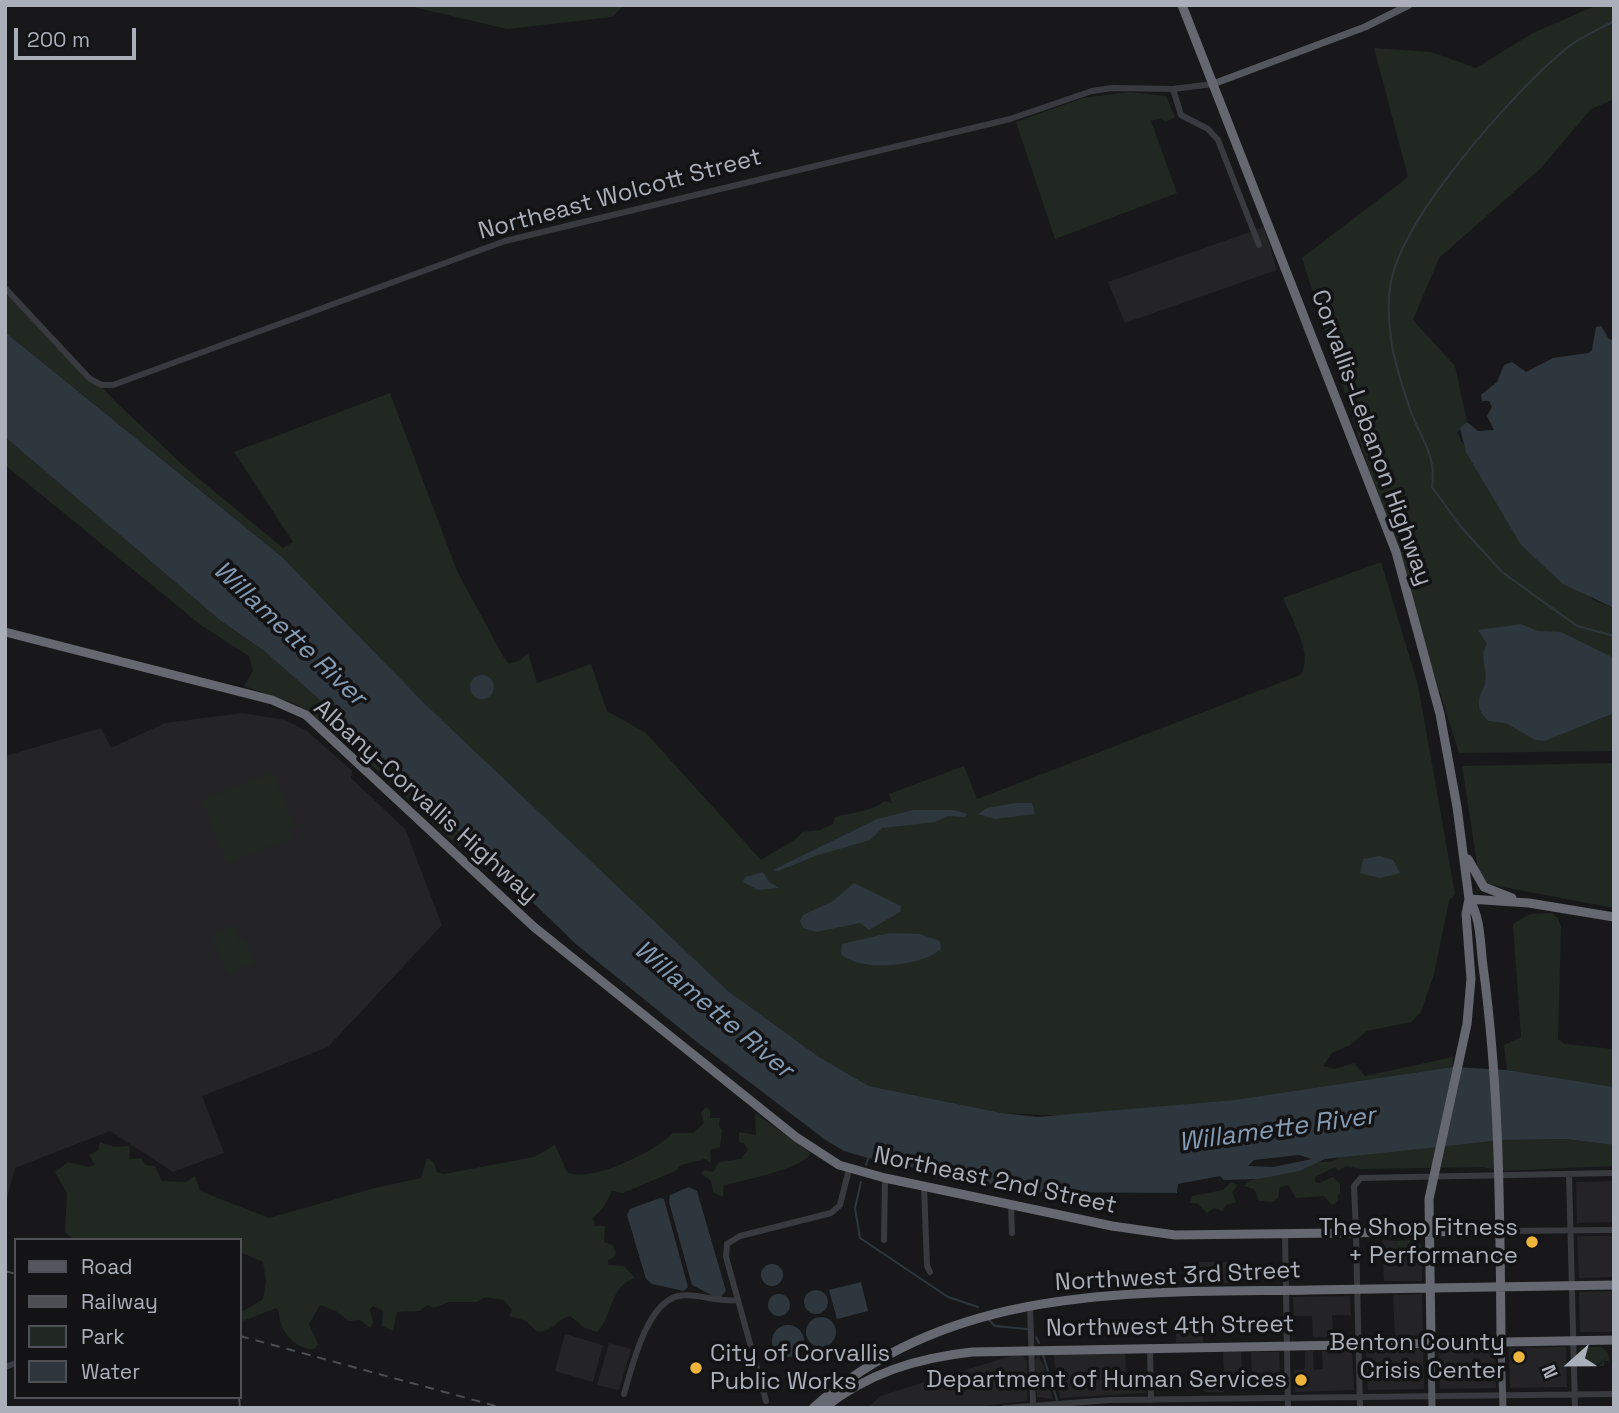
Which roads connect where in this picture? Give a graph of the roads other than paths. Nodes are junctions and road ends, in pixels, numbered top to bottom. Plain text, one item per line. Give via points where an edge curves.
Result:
1 (1182, 5) edge
2 (1409, 5) edge
3 (1213, 84) junction
4 (1173, 89) junction
5 (1259, 245) dead end
6 (5, 288) edge
7 (5, 632) edge
8 (1464, 851) junction
9 (1469, 899) junction
10 (1529, 903) junction
11 (1614, 917) edge
12 (796, 1138) joint
13 (849, 1169) junction
14 (1614, 1173) edge
15 (1569, 1174) junction
16 (1503, 1175) junction
17 (885, 1178) junction
18 (924, 1186) junction
19 (1011, 1205) junction
20 (1570, 1230) junction
21 (1614, 1230) edge
22 (1499, 1231) junction
23 (1012, 1233) dead end
24 (1427, 1233) junction
25 (1359, 1234) junction
26 (1285, 1235) junction
27 (884, 1240) dead end
28 (930, 1272) dead end
29 (1572, 1285) junction
30 (1614, 1285) edge
31 (1500, 1287) junction
32 (1430, 1288) junction
33 (1357, 1289) junction
34 (1286, 1290) junction
35 (738, 1300) junction
36 (1030, 1305) junction
37 (1573, 1340) junction
38 (1614, 1340) edge
39 (1431, 1342) junction
40 (1502, 1342) junction
41 (1359, 1343) junction
42 (1286, 1344) junction
43 (1150, 1348) junction
44 (1032, 1349) junction
45 (624, 1394) dead end
46 (1614, 1394) edge
47 (1503, 1395) junction
48 (1575, 1395) junction
49 (1432, 1397) junction
50 (1360, 1398) junction
51 (1287, 1399) junction
52 (1151, 1400) junction
53 (766, 1401) dead end
54 (1033, 1405) junction
55 (813, 1408) edge
56 (824, 1408) edge
57 (1005, 1408) edge
58 (1288, 1408) edge
59 (1360, 1408) edge
60 (1432, 1408) edge
61 (1503, 1408) edge
62 (1575, 1408) edge

1 - 3 highway, Corvallis-Lebanon Highway
2 - 3 main road via 1365,27
3 - 4 street, Northeast Wolcott Street
3 - 8 highway, Corvallis-Lebanon Highway via 1396,552 1440,714
4 - 5 street via 1181,115 1208,129 1220,145
4 - 6 street, Northeast Wolcott Street via 1092,91 1010,119 505,241 113,385 90,379
7 - 12 highway, Albany-Corvallis Highway via 272,700 306,715 534,927
8 - 9 highway, Corvallis-Lebanon Highway
8 - 10 highway via 1484,887
9 - 10 highway
9 - 16 highway via 1477,912 1497,1162
9 - 24 highway via 1467,1024 1431,1187
10 - 11 highway
12 - 13 highway, Northeast 2nd Street
13 - 17 highway, Northeast 2nd Street
13 - 35 street via 840,1205 831,1213 729,1242 726,1257
14 - 15 street
15 - 16 street
15 - 20 street
16 - 22 highway via 1497,1204
16 - 25 street via 1363,1177 1356,1181
17 - 18 highway, Northeast 2nd Street
17 - 27 street
18 - 19 highway, Northeast 2nd Street
18 - 28 street
19 - 23 street
19 - 26 highway, Northeast 2nd Street via 1132,1229 1195,1236
20 - 21 street
20 - 22 street
20 - 29 street
22 - 24 highway, Northeast 2nd Street
22 - 31 highway
24 - 25 highway, Northeast 2nd Street
24 - 32 highway
25 - 26 highway, Northeast 2nd Street
25 - 33 street
26 - 34 street
29 - 30 highway, Northwest 3rd Street
29 - 31 highway, Northwest 3rd Street
29 - 37 street
31 - 32 highway, Northwest 3rd Street
31 - 40 highway
32 - 33 highway, Northwest 3rd Street
32 - 39 highway
33 - 34 highway, Northwest 3rd Street
33 - 41 street
34 - 36 highway, Northwest 3rd Street via 1123,1294
34 - 42 street
35 - 45 street via 722,1303 679,1296 663,1304 652,1315
35 - 53 street
36 - 44 street
36 - 55 highway, Northwest 3rd Street via 965,1320 912,1340 856,1373
37 - 38 highway, Northwest 4th Street
37 - 40 highway, Northwest 4th Street
37 - 48 street
39 - 40 highway, Northwest 4th Street
39 - 41 highway, Northwest 4th Street
39 - 49 main road
40 - 47 main road
41 - 42 highway, Northwest 4th Street
41 - 50 street
42 - 43 highway, Northwest 4th Street
42 - 51 street
43 - 44 highway, Northwest 4th Street
43 - 52 street
44 - 54 street
44 - 56 highway, Northwest 4th Street via 965,1353 905,1364 863,1382
46 - 48 street
47 - 48 street
47 - 49 street
47 - 61 main road
48 - 62 street
49 - 50 street
49 - 60 main road
50 - 51 street
50 - 59 street
51 - 52 street
51 - 58 street
52 - 54 street
54 - 57 street

